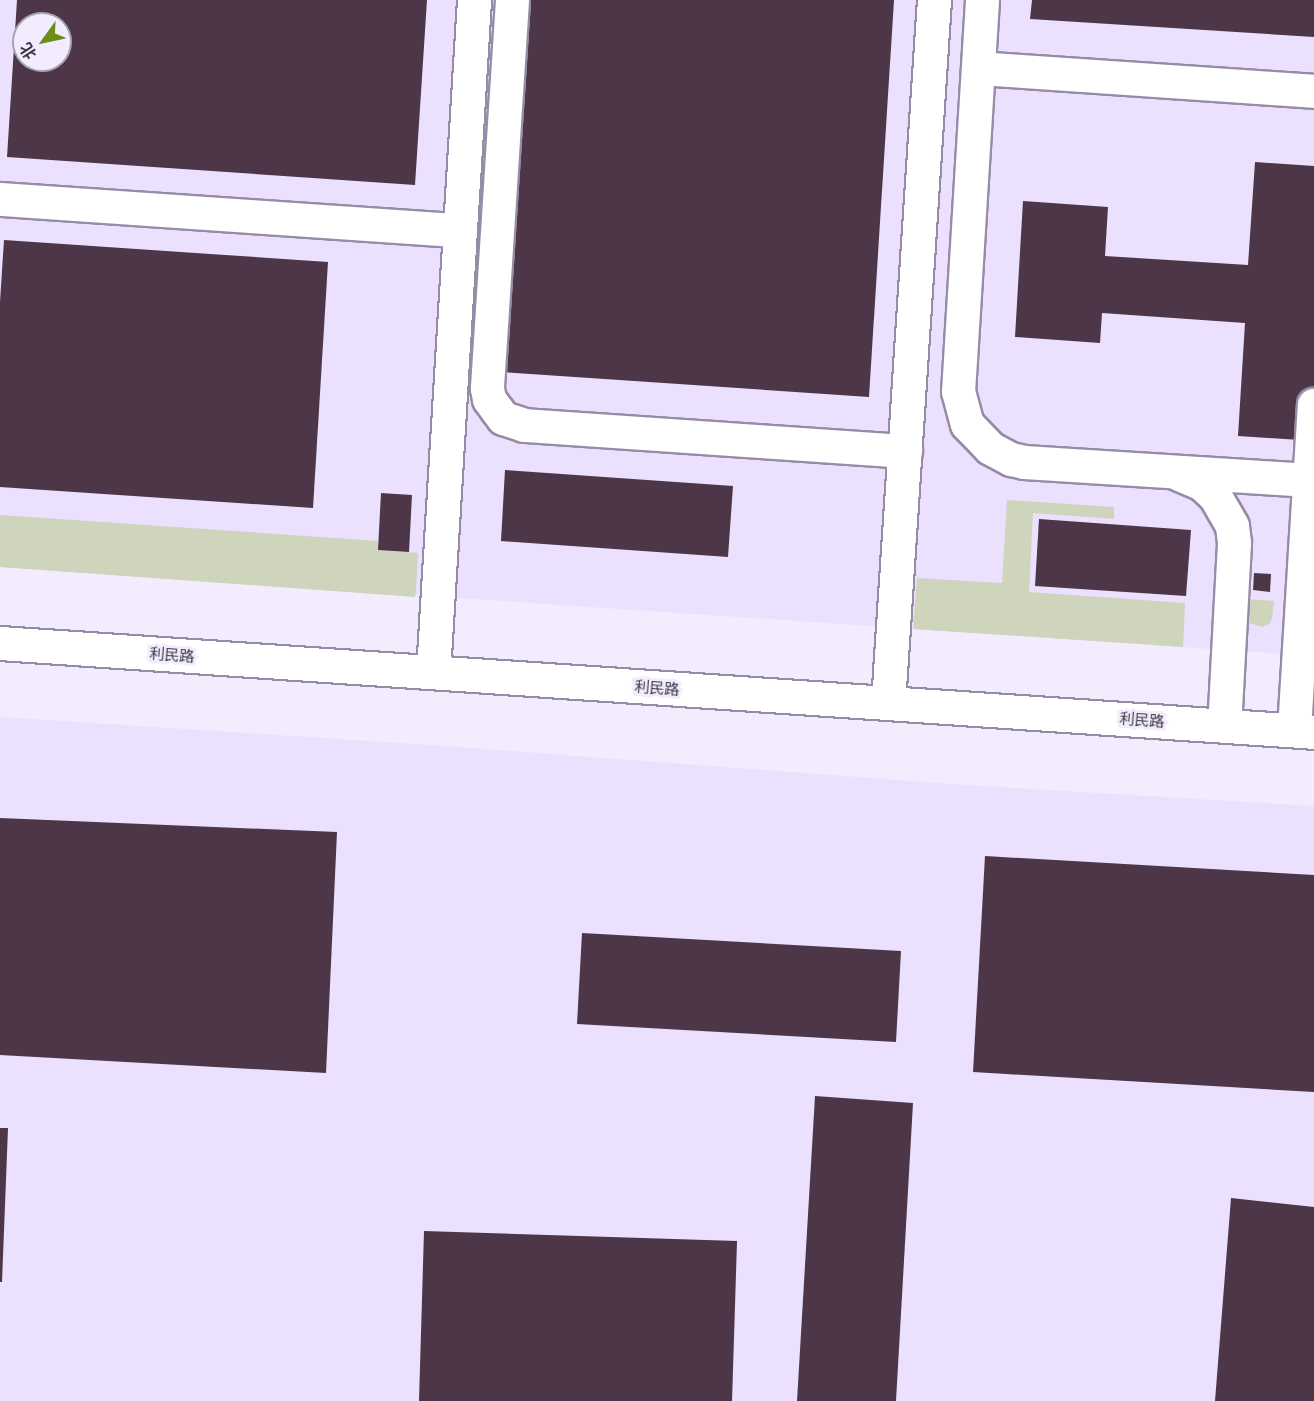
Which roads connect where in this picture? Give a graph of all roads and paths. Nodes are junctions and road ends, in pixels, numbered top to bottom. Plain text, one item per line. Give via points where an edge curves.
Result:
1 (474, 0) edge
2 (512, 0) edge
3 (934, 0) edge
4 (982, 0) edge
5 (978, 68) junction
6 (1314, 91) edge
7 (0, 199) edge
8 (460, 230) junction
9 (1314, 405) edge
10 (905, 451) junction
11 (1175, 472) junction
12 (1309, 480) junction
13 (0, 643) edge
14 (433, 672) junction
15 (888, 703) junction
16 (1224, 726) junction
17 (1304, 731) edge

1 - 8 main road
2 - 10 main road via 487,388 489,399 503,418 524,425
3 - 10 main road
4 - 5 main road
5 - 6 main road
5 - 11 main road via 958,392 968,424 990,448 1011,459
7 - 8 main road
8 - 14 main road
9 - 12 main road
10 - 15 main road
11 - 12 main road
11 - 16 main road via 1202,484 1215,496 1232,526
12 - 17 main road
13 - 14 main road, 利民路
14 - 15 main road, 利民路
15 - 16 main road, 利民路
16 - 17 main road, 利民路

